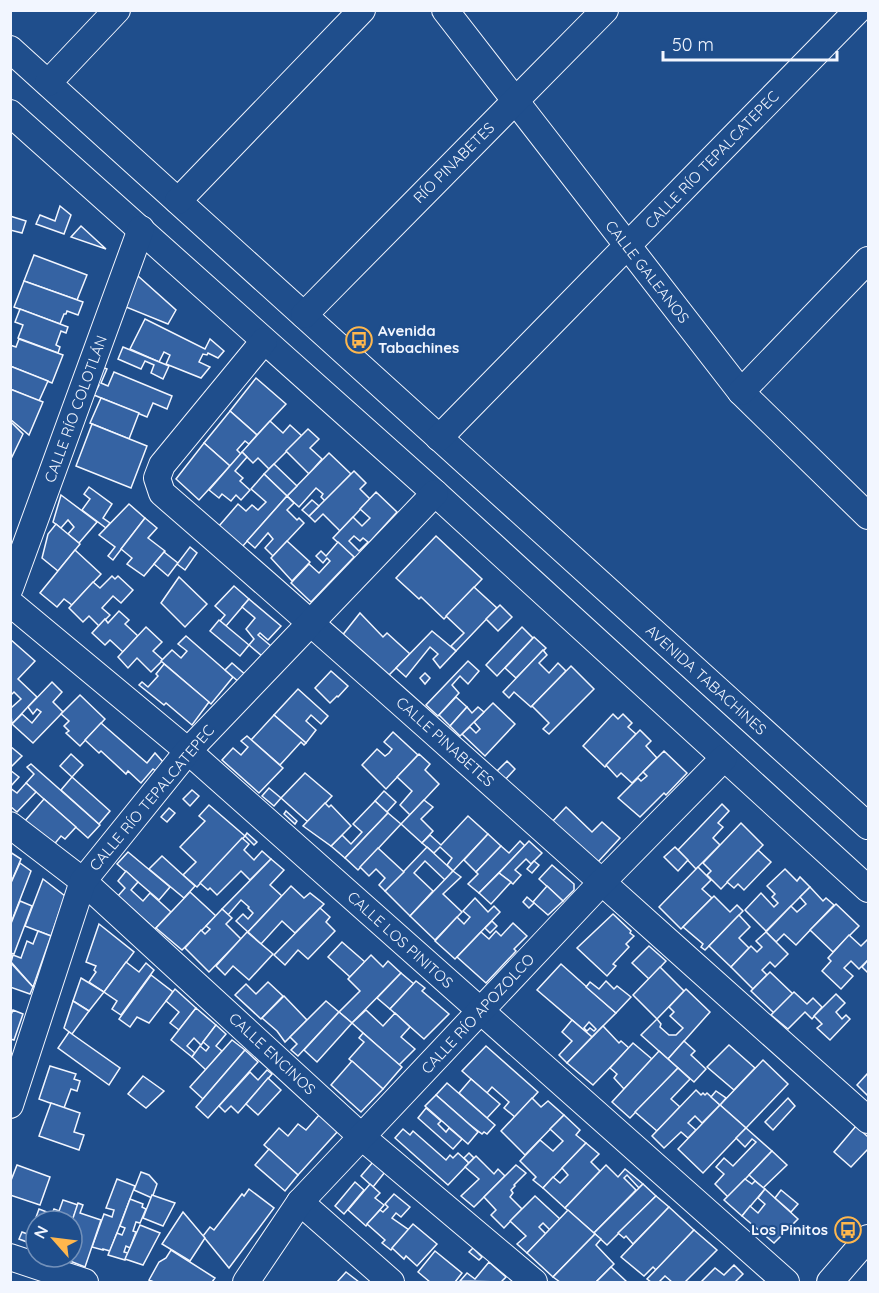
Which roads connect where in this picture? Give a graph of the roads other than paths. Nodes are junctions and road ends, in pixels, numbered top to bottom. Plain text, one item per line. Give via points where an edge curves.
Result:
1 (117, 10) edge
2 (362, 10) edge
3 (445, 10) edge
4 (605, 10) edge
5 (858, 10) edge
6 (10, 49) edge
7 (48, 83) junction
8 (515, 101) junction
9 (10, 113) edge
10 (178, 201) junction
11 (141, 230) junction
12 (627, 246) junction
13 (866, 269) edge
14 (304, 315) junction
15 (264, 341) junction
16 (741, 392) junction
17 (439, 438) junction
18 (435, 493) junction
19 (868, 516) edge
20 (10, 588) edge
21 (10, 603) edge
22 (312, 622) junction
23 (188, 751) junction
24 (724, 758) junction
25 (10, 825) edge
26 (868, 826) edge
27 (83, 880) junction
28 (601, 883) junction
29 (868, 889) edge
30 (480, 1011) junction
31 (10, 1105) edge
32 (868, 1120) edge
33 (362, 1137) junction
34 (300, 1202) junction
35 (868, 1238) edge
36 (10, 1257) edge
37 (85, 1282) edge
38 (246, 1282) edge
39 (391, 1282) edge
40 (534, 1282) edge
41 (786, 1282) edge
42 (830, 1282) edge

1 - 7 street
2 - 10 street
3 - 8 street, CALLE GALEANOS
4 - 8 street, RÍO PINABETES
5 - 12 street, CALLE RÍO TEPALCATEPEC
6 - 7 street, AVENIDA TABACHINES
7 - 10 street, AVENIDA TABACHINES
8 - 12 street, CALLE GALEANOS
8 - 14 street, RÍO PINABETES
9 - 11 street
10 - 14 street, AVENIDA TABACHINES
11 - 15 street
11 - 20 street, CALLE RÍO COLOTLÁN
12 - 16 street, CALLE GALEANOS
12 - 17 street, CALLE RÍO TEPALCATEPEC
13 - 16 street
14 - 17 street, AVENIDA TABACHINES
15 - 18 street
15 - 22 street, CALLE PINABETES via 162,465 157,478 162,493
16 - 19 street, CALLE GALEANOS
17 - 26 street, AVENIDA TABACHINES
18 - 22 street, CALLE RÍO TEPALCATEPEC
18 - 24 street
21 - 23 street, CALLE LOS PINITOS
22 - 23 street, CALLE RÍO TEPALCATEPEC
22 - 28 street, CALLE PINABETES
23 - 27 street, CALLE RÍO TEPALCATEPEC
23 - 30 street, CALLE LOS PINITOS
24 - 28 street, CALLE RÍO APOZOLCO
24 - 29 street
25 - 27 street, CALLE ENCINOS
27 - 31 street, CALLE RÍO TEPALCATEPEC
27 - 33 street, CALLE ENCINOS
28 - 30 street, CALLE RÍO APOZOLCO
28 - 32 street, CALLE PINABETES
30 - 33 street, CALLE RÍO APOZOLCO
30 - 41 street, CALLE LOS PINITOS
33 - 34 street, CALLE RÍO APOZOLCO
33 - 40 street, CALLE ENCINOS
34 - 38 street, CALLE RÍO APOZOLCO
34 - 39 street
35 - 42 street
36 - 37 street

